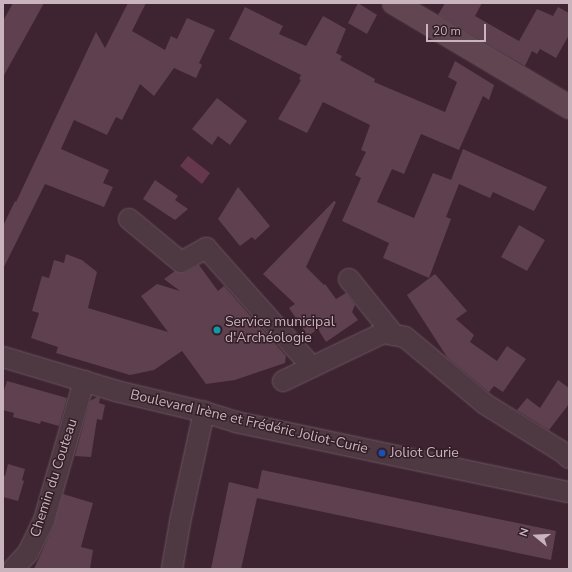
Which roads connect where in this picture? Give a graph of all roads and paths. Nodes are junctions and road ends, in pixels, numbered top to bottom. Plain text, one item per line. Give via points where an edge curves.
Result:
1 (394, 3) edge
2 (569, 107) edge
3 (129, 219) dead end
4 (349, 279) dead end
5 (394, 335) junction
6 (3, 357) edge
7 (311, 366) junction
8 (84, 381) junction
9 (282, 381) dead end
10 (204, 412) junction
11 (569, 458) edge
12 (569, 492) edge
13 (13, 569) edge
14 (172, 569) edge

1 - 2 main road
3 - 7 street via 181,262 206,248
4 - 5 street
5 - 7 street via 383,333
5 - 11 street via 405,337 485,404
6 - 8 street, Boulevard Irène et Frédéric Joliot-Curie
7 - 9 street
8 - 10 street, Boulevard Irène et Frédéric Joliot-Curie
8 - 13 street, Chemin du Couteau via 44,520 28,553
10 - 12 street, Boulevard Irène et Frédéric Joliot-Curie via 236,422
10 - 14 street

